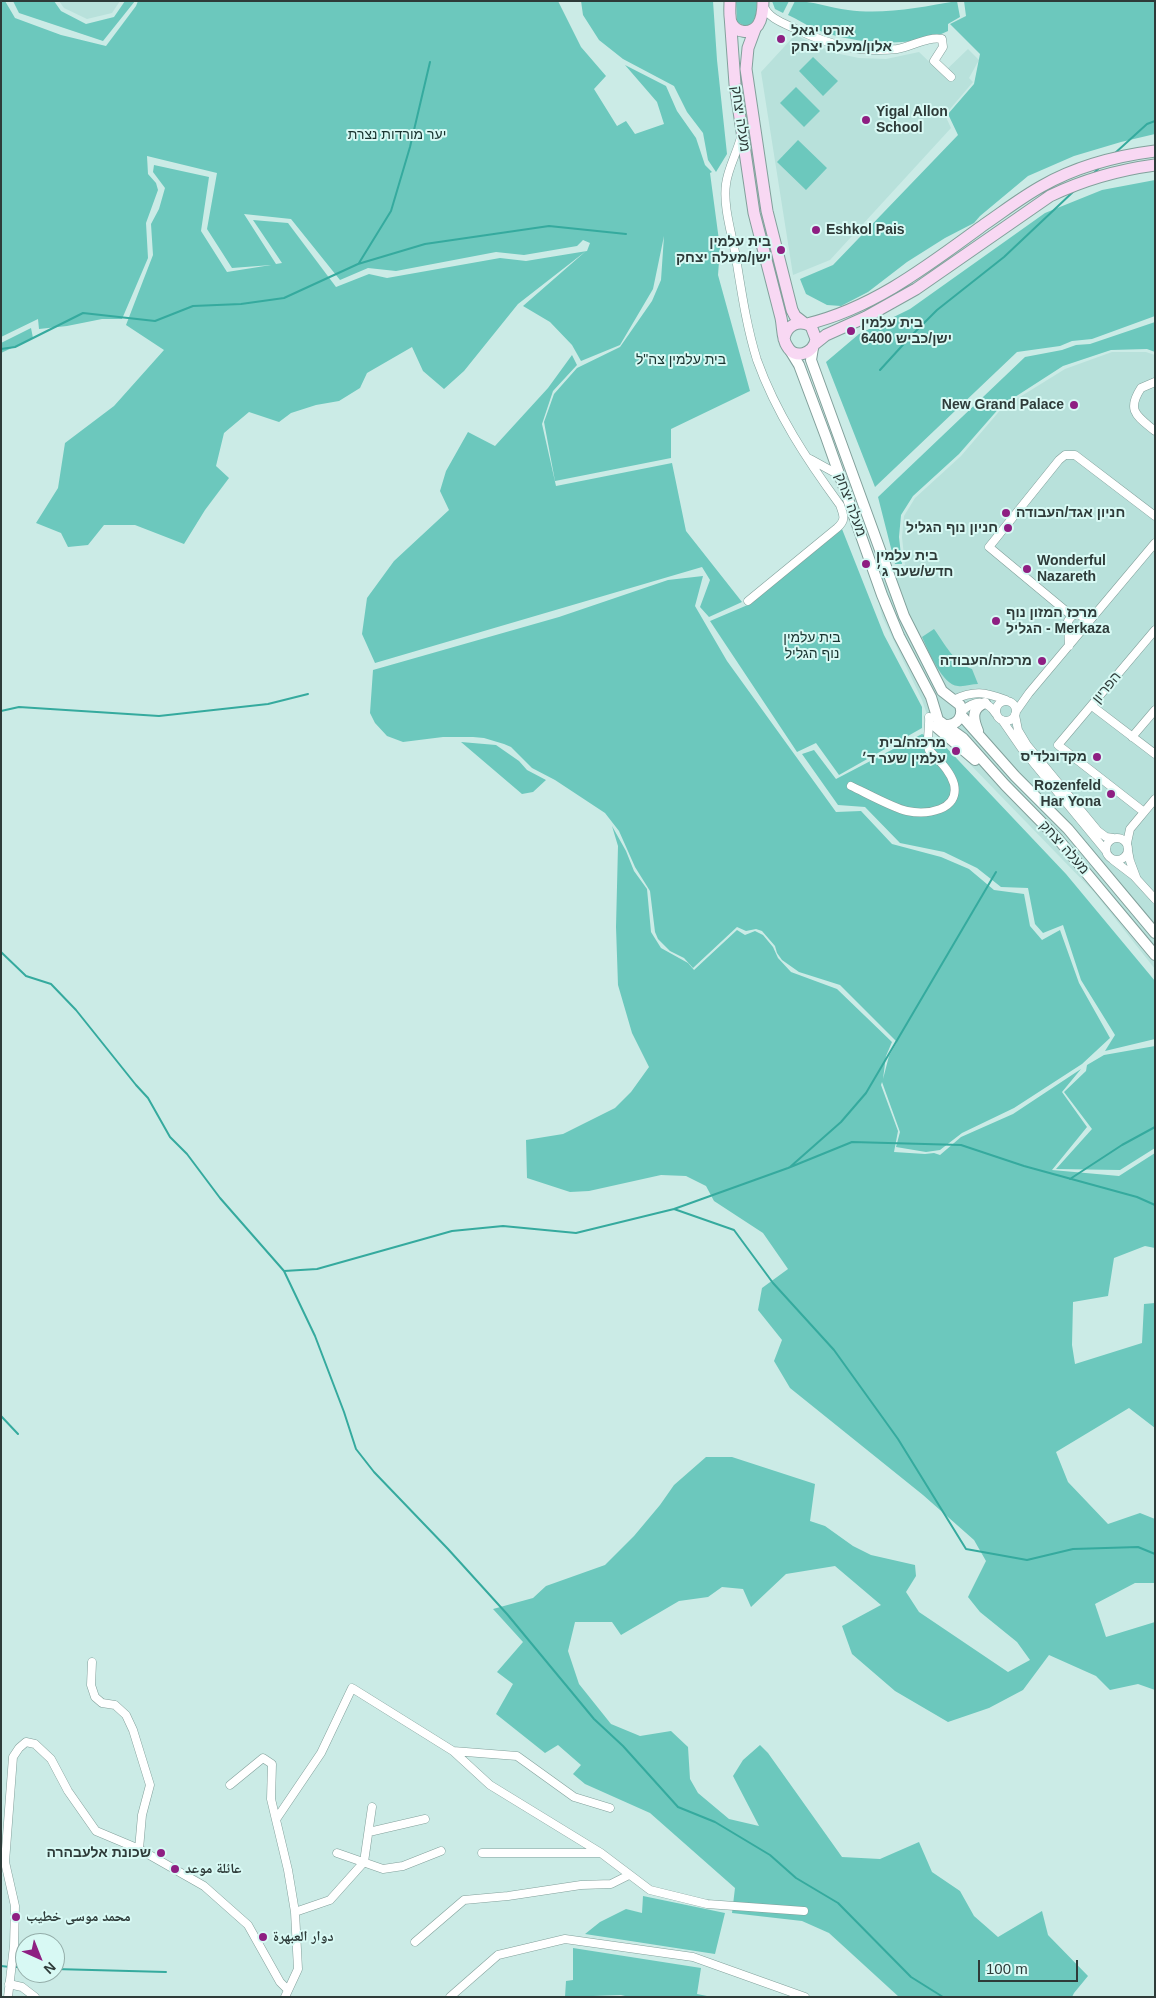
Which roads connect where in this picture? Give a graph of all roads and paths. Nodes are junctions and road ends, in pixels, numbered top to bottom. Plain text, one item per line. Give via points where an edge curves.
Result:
1 (730, 1) edge
2 (763, 3) edge
3 (730, 15) junction
4 (782, 23) junction
5 (756, 27) junction
6 (951, 77) dead end
7 (742, 133) junction
8 (1155, 151) edge
9 (1155, 164) edge
10 (805, 323) junction
11 (784, 339) junction
12 (814, 346) junction
13 (792, 352) junction
14 (1155, 382) edge
15 (1155, 431) edge
16 (805, 455) junction
17 (839, 475) junction
18 (1155, 516) edge
19 (1155, 543) edge
20 (748, 601) dead end
21 (1072, 616) junction
22 (1086, 626) junction
23 (1155, 630) edge
24 (1069, 646) junction
25 (1029, 693) junction
26 (952, 699) junction
27 (1007, 700) junction
28 (986, 703) junction
29 (1092, 706) junction
30 (1155, 710) edge
31 (961, 713) junction
32 (1016, 713) junction
33 (996, 714) junction
34 (932, 715) junction
35 (1002, 720) junction
36 (946, 725) junction
37 (949, 736) junction
38 (980, 736) junction
39 (1132, 737) junction
40 (928, 743) junction
41 (1155, 754) edge
42 (851, 786) dead end
43 (1155, 799) edge
44 (1029, 810) junction
45 (1144, 812) junction
46 (1134, 824) junction
47 (1115, 838) junction
48 (1127, 847) junction
49 (1106, 851) junction
50 (1113, 860) junction
51 (1140, 882) junction
52 (1155, 899) edge
53 (1155, 933) edge
54 (1155, 955) edge
55 (92, 1662) dead end
56 (453, 1751) junction
57 (230, 1785) dead end
58 (372, 1807) dead end
59 (610, 1808) dead end
60 (277, 1818) junction
61 (425, 1819) dead end
62 (369, 1832) junction
63 (140, 1849) junction
64 (441, 1851) dead end
65 (337, 1853) dead end
66 (482, 1853) dead end
67 (601, 1853) junction
68 (364, 1862) junction
69 (629, 1875) junction
70 (804, 1911) dead end
71 (295, 1912) junction
72 (415, 1942) dead end
73 (10, 1984) junction
74 (287, 1993) edge
75 (8, 1997) edge
76 (35, 1997) edge
77 (450, 1997) edge
78 (805, 1997) edge

1 - 3 main road, מעלה יצחק
2 - 4 street via 768,14
2 - 5 main road, מעלה יצחק
3 - 5 main road via 733,25 740,30 748,32
3 - 7 main road, מעלה יצחק
4 - 5 street via 770,20
4 - 6 street via 821,40 854,49 900,49 942,39 943,47 934,61
5 - 10 main road, מעלה יצחק via 748,48 746,68 767,211 792,310
7 - 11 main road, מעלה יצחק via 757,230
7 - 16 street via 725,186 738,270 757,358 776,405
8 - 10 main road via 1104,161 1057,178 1024,196 894,287 833,317
9 - 12 main road via 1108,173 1050,196 916,289 826,335
10 - 11 main road via 790,326
10 - 12 main road via 816,334
11 - 13 main road
12 - 13 main road via 801,354
12 - 26 street, מעלה יצחק via 811,360 894,591 926,661 942,690
13 - 17 street, מעלה יצחק
14 - 15 street via 1140,388 1133,404 1137,416
16 - 17 street
16 - 20 street via 840,505 844,522
17 - 34 street, מעלה יצחק via 899,636 931,697
18 - 21 street via 1075,456 1065,455 1059,460 989,547
19 - 22 street
21 - 22 street via 1078,614 1083,617
21 - 24 street via 1068,621
22 - 24 street
23 - 29 street, הפריון
24 - 25 street
25 - 27 street via 1019,699
25 - 32 street
26 - 27 street via 978,693
26 - 31 street via 959,703
26 - 34 street via 941,701
27 - 32 street via 1014,704
27 - 33 street via 997,706
28 - 31 street via 974,703
28 - 33 street
28 - 38 street via 976,708 973,717
29 - 39 street
29 - 45 street, הפריון via 1058,745
30 - 39 street
31 - 36 street via 956,722
31 - 38 street, מעלה יצחק
32 - 35 street via 1009,721
32 - 47 street via 1018,730 1027,745 1098,831 1106,837
33 - 35 street
34 - 36 street
34 - 37 street via 938,728
34 - 40 street
35 - 49 street
36 - 44 street, מעלה יצחק via 963,738
37 - 40 street via 938,734
37 - 44 street
38 - 53 street, מעלה יצחק via 1068,829
39 - 41 street
40 - 42 street via 929,750 954,785 950,802 942,809 907,811
43 - 45 street
44 - 54 street, מעלה יצחק via 1064,846
45 - 46 street
46 - 47 street
46 - 48 street via 1127,837
47 - 48 street via 1124,840
47 - 49 street via 1106,845
48 - 50 street via 1124,858
48 - 51 street via 1132,868
49 - 50 street
50 - 51 street
51 - 52 street
55 - 63 street via 91,1685 95,1697 102,1703 115,1705 126,1715 150,1785 142,1815
56 - 59 street via 518,1756 574,1797
56 - 60 street via 352,1688 321,1753
56 - 67 street via 490,1785
57 - 60 street via 263,1758 272,1764 271,1799
58 - 62 street
60 - 71 street
61 - 62 street
62 - 68 street
63 - 73 street via 96,1831 68,1791 52,1759 35,1744 26,1742 19,1748 13,1757 5,1862 15,1906
63 - 74 street via 204,1886 248,1925
64 - 68 street via 383,1870
65 - 68 street
66 - 67 street
67 - 69 street
68 - 71 street via 330,1900
69 - 70 street via 650,1890 707,1904
69 - 72 street via 611,1884 464,1900
71 - 74 street via 298,1969
73 - 75 street
73 - 76 street via 22,1987
77 - 78 street via 498,1955 565,1939 693,1957

